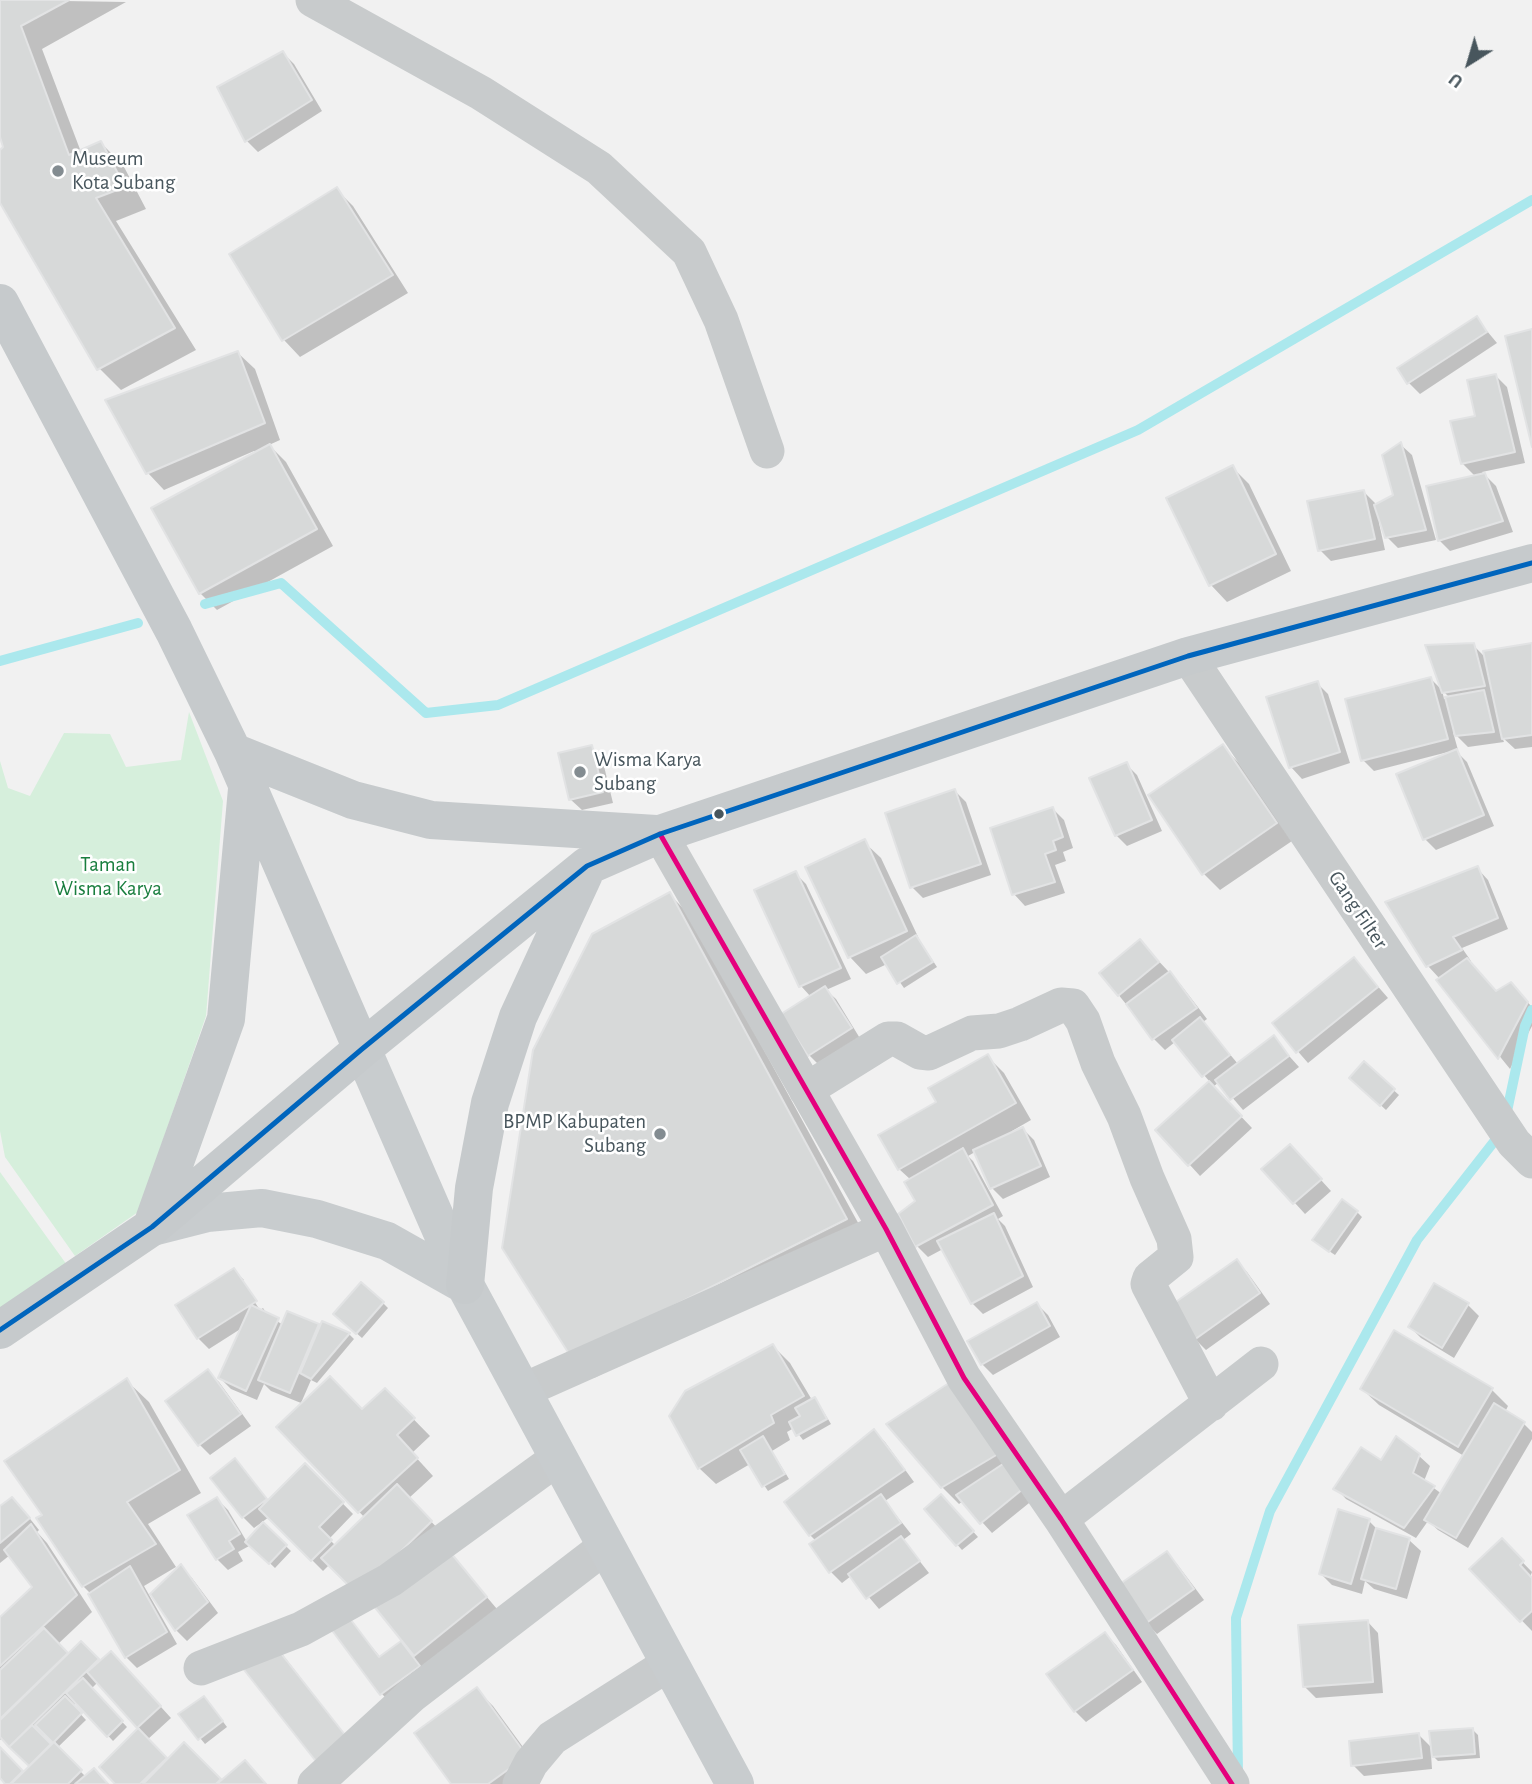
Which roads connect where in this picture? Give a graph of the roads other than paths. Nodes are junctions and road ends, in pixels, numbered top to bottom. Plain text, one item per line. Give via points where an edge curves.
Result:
1 (313, 0) edge
2 (0, 303) edge
3 (767, 451) dead end
4 (1532, 563) edge
5 (1188, 656) junction
6 (233, 752) junction
7 (248, 787) junction
8 (660, 834) junction
9 (587, 866) junction
10 (362, 1049) junction
11 (806, 1090) junction
12 (1523, 1152) edge
13 (152, 1227) junction
14 (886, 1229) junction
15 (465, 1285) junction
16 (0, 1330) edge
17 (1261, 1364) dead end
18 (522, 1391) junction
19 (1212, 1404) junction
20 (558, 1458) junction
21 (1061, 1519) junction
22 (606, 1546) junction
23 (670, 1663) junction
24 (201, 1668) dead end
25 (315, 1784) edge
26 (520, 1784) edge
27 (735, 1784) edge
28 (1232, 1784) edge

1 - 3 street via 481,93 599,168 689,252 721,320
2 - 6 main road via 166,615
4 - 5 main road
5 - 8 main road
5 - 12 street, Gang Filter
6 - 7 main road
6 - 8 main road via 353,800 430,820
7 - 10 main road
7 - 13 main road via 226,1019
8 - 9 main road
8 - 11 street
9 - 10 main road
9 - 15 main road via 518,1017 490,1103 474,1188
10 - 13 main road
10 - 15 main road
11 - 14 street
11 - 19 street via 888,1039 929,1054 972,1033 999,1031 1061,1005 1073,1006 1174,1239 1176,1257 1148,1284
13 - 15 main road via 207,1213 262,1208 387,1241
13 - 16 main road
14 - 18 street
14 - 21 street via 964,1378
15 - 18 main road
17 - 19 street
18 - 20 main road
19 - 21 street
20 - 22 main road
20 - 24 street via 390,1580 301,1629
21 - 28 street
22 - 23 main road
22 - 25 street via 412,1695
23 - 26 street via 552,1738
23 - 27 main road

